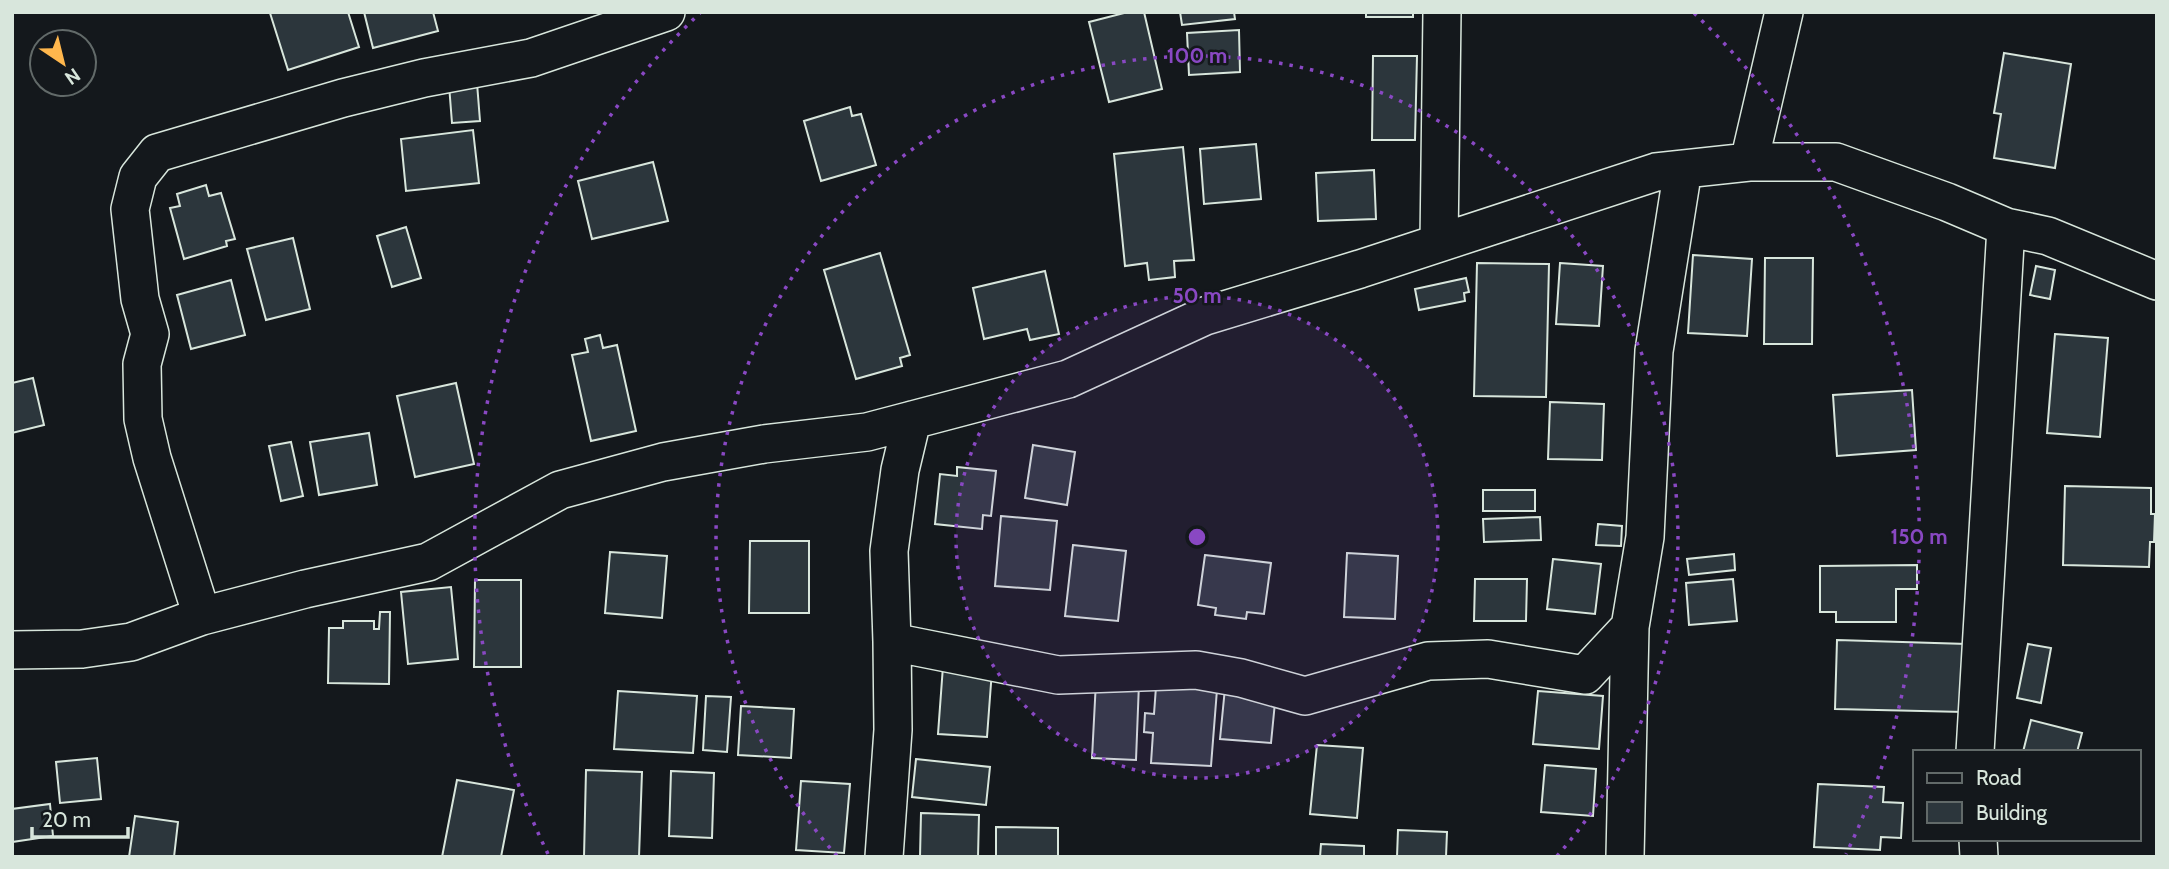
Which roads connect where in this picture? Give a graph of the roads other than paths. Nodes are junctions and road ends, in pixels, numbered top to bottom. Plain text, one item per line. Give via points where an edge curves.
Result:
1 (666, 12) edge
2 (1442, 12) edge
3 (1784, 12) edge
4 (1749, 162) junction
5 (1683, 169) junction
6 (2006, 227) junction
7 (1439, 243) junction
8 (2157, 281) edge
9 (912, 420) junction
10 (202, 616) junction
11 (1630, 627) junction
12 (892, 642) junction
13 (12, 650) edge
14 (1975, 750) edge
15 (884, 857) edge
16 (1625, 857) edge

1 - 10 street via 531,58 342,98 158,153 138,177 130,209 140,299 149,334 142,365 143,419
2 - 7 street
3 - 4 street
4 - 5 street
4 - 6 street via 1836,162
5 - 7 street via 1656,172
5 - 11 street via 1654,351 1645,537
6 - 8 street via 2048,236
6 - 14 street
7 - 9 street via 1205,316 1068,379
9 - 10 street via 867,432 663,462 560,490 428,562
9 - 12 street via 889,551
10 - 13 street via 131,642 82,649
11 - 12 street via 1586,675 1488,659 1428,661 1305,696 1196,670 1058,675
11 - 16 street
12 - 15 street via 893,730

